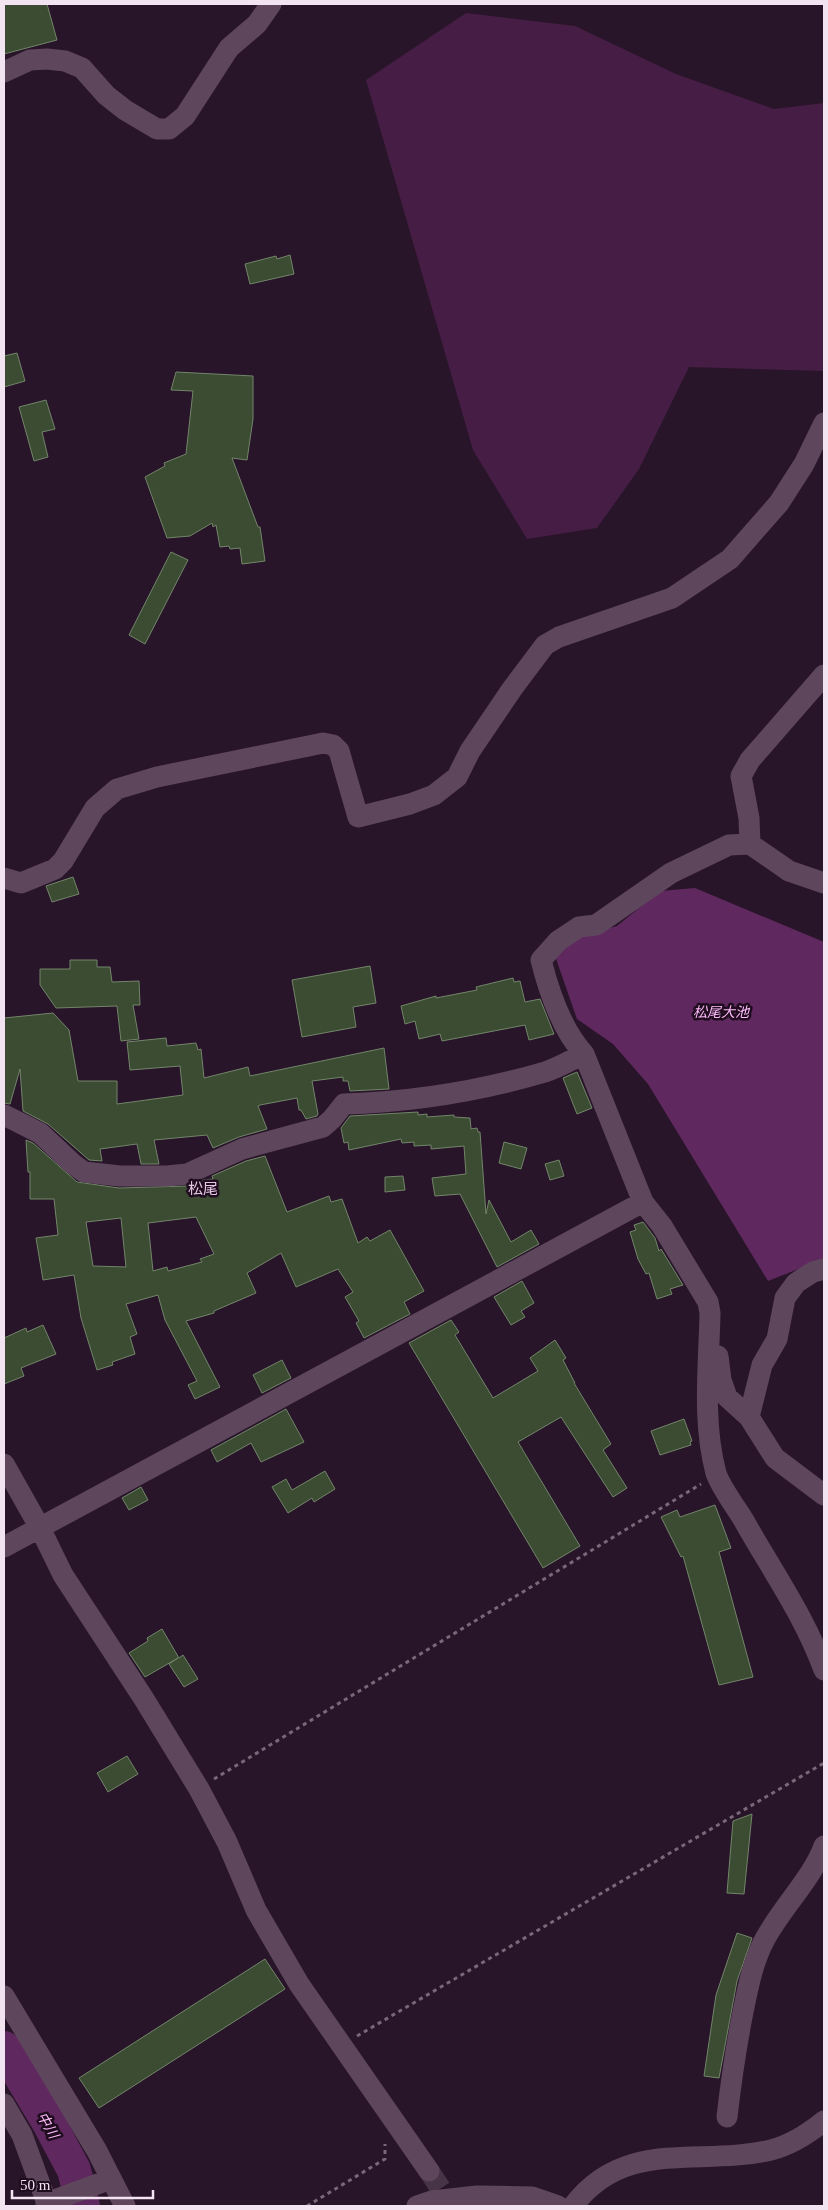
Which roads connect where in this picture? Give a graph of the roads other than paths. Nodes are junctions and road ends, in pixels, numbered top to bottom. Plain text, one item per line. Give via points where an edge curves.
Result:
1 (272, 4) edge
2 (4, 72) edge
3 (824, 423) edge
4 (824, 675) edge
5 (750, 844) junction
6 (4, 878) edge
7 (824, 884) edge
8 (584, 1054) junction
9 (4, 1115) edge
10 (643, 1202) junction
11 (824, 1269) edge
12 (710, 1322) junction
13 (750, 1417) junction
14 (4, 1464) edge
15 (824, 1495) edge
16 (40, 1528) junction
17 (4, 1547) edge
18 (824, 1670) edge
19 (824, 1846) edge
20 (4, 1996) edge
21 (4, 2104) edge
22 (727, 2117) dead end
23 (824, 2121) edge
24 (429, 2171) tunnel mouth
25 (111, 2180) junction
26 (47, 2205) edge
27 (124, 2206) edge
28 (417, 2206) edge
29 (558, 2206) edge
30 (573, 2206) edge

1 - 2 street via 257,24 229,48 186,116 169,129 157,129 125,110 106,95 82,68 65,61 30,60
3 - 6 street via 804,464 779,503 730,559 672,598 545,645 470,751 457,777 434,795 358,817 339,751 333,745 323,743 157,777 117,790 95,808 55,870 21,883
4 - 5 street via 750,760 741,776
5 - 7 street via 789,871
5 - 8 street via 729,845 671,873 596,925 579,927 558,941 541,960 573,1042
8 - 9 street via 547,1071 483,1087 395,1102 344,1104 332,1120 316,1130 242,1150 187,1174 120,1176 84,1172 40,1133
8 - 10 street
10 - 12 street via 703,1291
10 - 16 street
11 - 13 street via 796,1283 785,1298 777,1340 762,1365
12 - 13 street via 727,1397
12 - 18 street via 708,1408 716,1474 794,1602
13 - 15 street via 775,1458
14 - 16 street
16 - 17 street
16 - 24 street via 63,1575 199,1788 227,1842 256,1910 299,1984
19 - 22 street via 764,1939 756,1960 735,2052
20 - 25 street
21 - 26 street via 22,2135
23 - 30 street via 802,2138 772,2150 645,2160 605,2175
25 - 26 street
25 - 27 street
28 - 29 street via 477,2196 532,2197

